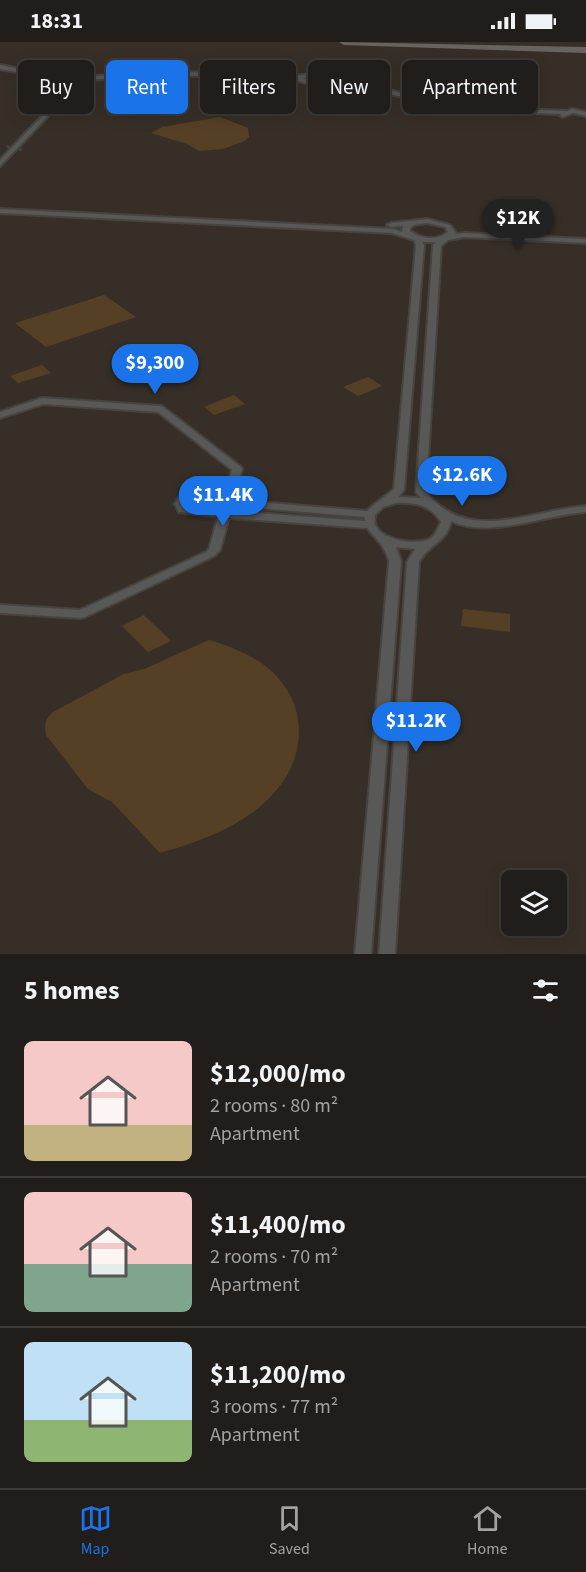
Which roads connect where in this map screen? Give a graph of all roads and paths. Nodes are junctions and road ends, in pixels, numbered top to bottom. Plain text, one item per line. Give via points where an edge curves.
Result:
1 (0, 68) edge
2 (18, 71) edge
3 (18, 72) edge
4 (188, 74) edge
5 (43, 114) edge
6 (46, 114) edge
7 (586, 114) edge
8 (11, 149) edge
9 (0, 164) edge
10 (0, 206) edge
11 (0, 211) edge
12 (411, 224) junction
13 (444, 224) junction
14 (586, 235) edge
15 (411, 236) junction
16 (446, 238) junction
17 (586, 241) edge
18 (0, 415) edge
19 (386, 502) junction
20 (228, 508) junction
21 (435, 508) junction
22 (586, 509) edge
23 (373, 525) junction
24 (474, 526) junction
25 (433, 541) junction
26 (0, 609) edge
27 (363, 954) edge
28 (387, 954) edge

1 - 2 street
1 - 3 street
4 - 7 street via 318,79 464,111
5 - 8 street
6 - 8 street
8 - 9 street
10 - 12 street
11 - 15 street via 393,231
12 - 13 street
12 - 15 street via 405,230
13 - 14 street via 465,229
13 - 16 street via 453,231
15 - 16 street
15 - 19 street via 420,246 399,490
16 - 17 street via 465,235
16 - 21 street via 436,246 421,480 422,495
18 - 20 street via 42,401 165,411 236,465
19 - 21 street via 404,499
19 - 23 street
20 - 23 street
20 - 26 street via 210,554 81,614
21 - 24 street
21 - 25 street via 446,522
22 - 24 street via 566,509 488,527
23 - 25 street via 403,545
23 - 27 street via 390,546 395,561
24 - 25 street
25 - 28 street via 419,551 413,562

